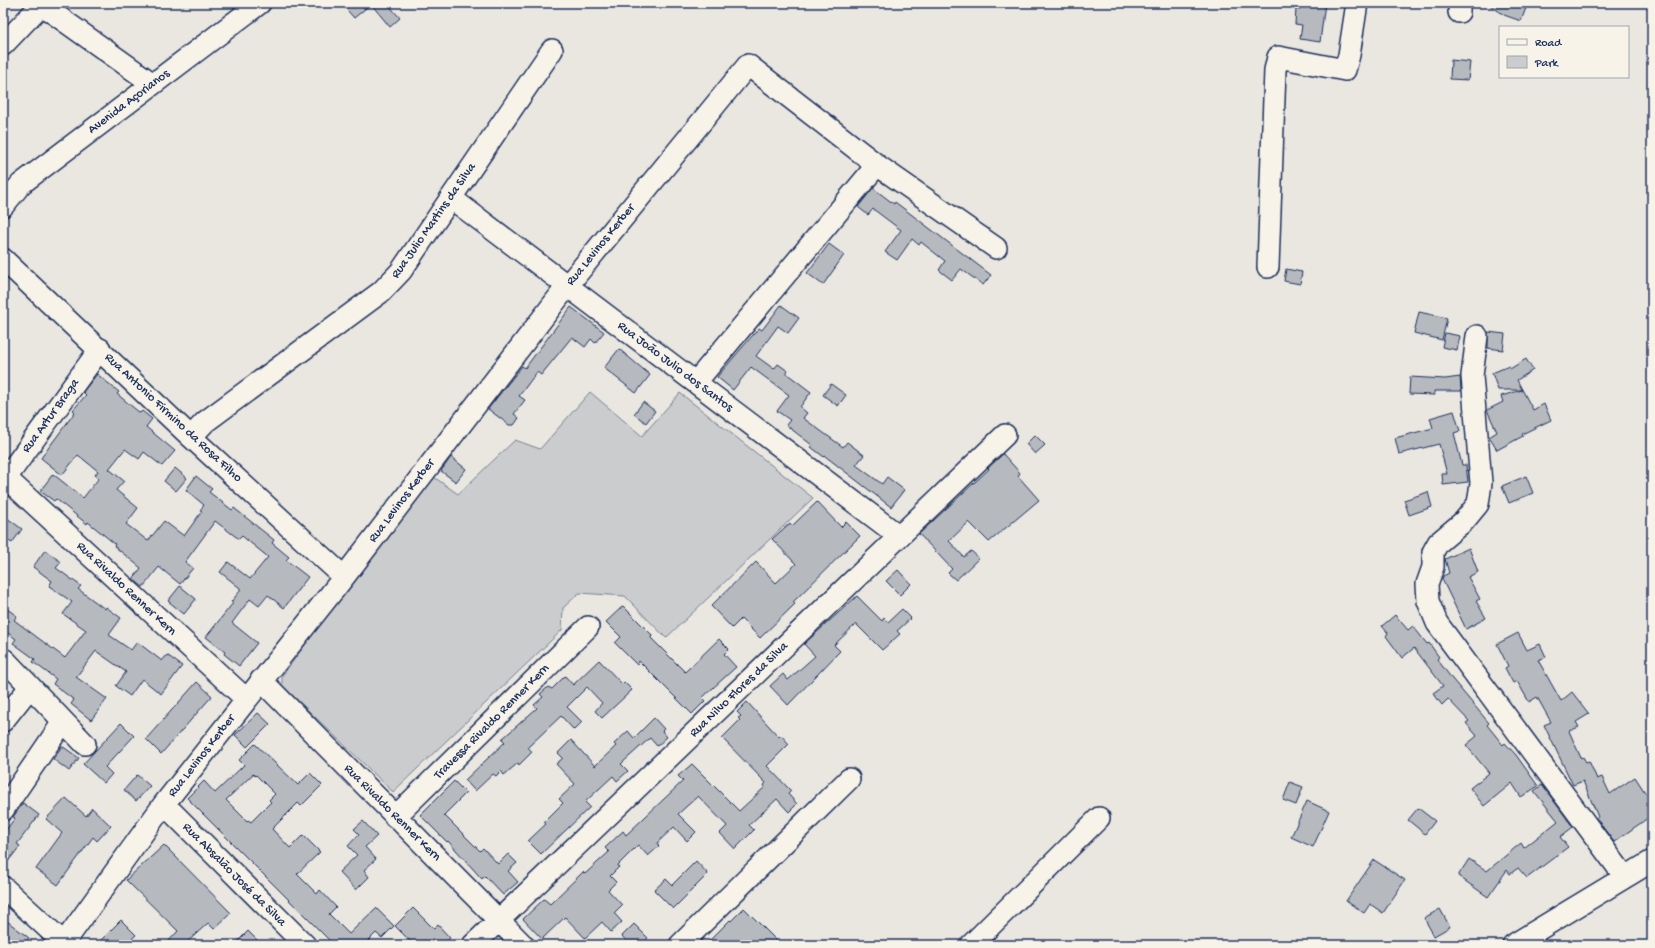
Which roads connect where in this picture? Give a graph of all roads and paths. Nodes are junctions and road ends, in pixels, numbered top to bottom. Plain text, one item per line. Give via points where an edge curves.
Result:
1 (260, 3) edge
2 (1356, 3) edge
3 (40, 4) edge
4 (3, 45) edge
5 (552, 50) dead end
6 (153, 84) junction
7 (877, 165) junction
8 (451, 198) junction
9 (3, 206) edge
10 (996, 248) dead end
11 (3, 259) edge
12 (1268, 266) dead end
13 (568, 285) junction
14 (1477, 336) dead end
15 (100, 350) junction
16 (696, 382) junction
17 (1005, 435) dead end
18 (191, 437) junction
19 (4, 480) edge
20 (899, 536) junction
21 (344, 577) junction
22 (588, 627) dead end
23 (5, 660) dead end
24 (261, 680) junction
25 (30, 687) junction
26 (246, 699) junction
27 (3, 721) edge
28 (63, 722) junction
29 (84, 744) dead end
30 (850, 779) dead end
31 (164, 804) junction
32 (3, 810) edge
33 (395, 817) junction
34 (1099, 818) dead end
35 (1652, 861) edge
36 (1625, 877) junction
37 (3, 887) edge
38 (498, 920) junction
39 (57, 941) edge
40 (305, 945) edge
41 (473, 945) edge
42 (523, 945) edge
43 (680, 945) edge
44 (971, 945) edge
45 (1513, 945) edge

1 - 6 street, Avenida Açorianos
2 - 12 street via 1350,55 1345,70 1278,57 1275,70
3 - 4 street
3 - 6 street
5 - 8 street, Rua Julio Martins da Silva
6 - 9 street, Avenida Açorianos via 21,184
7 - 10 street
7 - 13 street, Rua Levinos Kerber via 748,66
7 - 16 street
8 - 13 street, Rua João Julio dos Santos
8 - 18 street, Rua Julio Martins da Silva via 402,271 381,292 205,422
11 - 15 street, Rua Antonio Firmino da Rosa Filho
13 - 16 street, Rua João Julio dos Santos
13 - 21 street, Rua Levinos Kerber
14 - 36 street via 1472,376 1481,483 1478,504 1464,521 1438,543 1433,552 1433,567 1427,584 1428,602 1437,623
15 - 18 street, Rua Antonio Firmino da Rosa Filho
15 - 19 street, Rua Artur Braga
16 - 20 street, Rua João Julio dos Santos
17 - 20 street, Rua Nilvo Flores da Silva
18 - 21 street, Rua Antonio Firmino da Rosa Filho
19 - 26 street, Rua Rivaldo Renner Kern
20 - 38 street, Rua Nilvo Flores da Silva
21 - 24 street, Rua Levinos Kerber
22 - 33 street, Travessa Rivaldo Renner Kern
23 - 25 street
24 - 26 street, Rua Levinos Kerber
24 - 33 street, Rua Rivaldo Renner Kern
25 - 27 street
25 - 28 street
26 - 31 street, Rua Levinos Kerber
28 - 29 street
28 - 32 street
30 - 43 street
31 - 39 street, Rua Levinos Kerber
31 - 40 street, Rua Absalão José da Silva
33 - 38 street, Rua Rivaldo Renner Kern
34 - 44 street
35 - 36 street
36 - 45 street
37 - 39 street
38 - 41 street, Rua Nilvo Flores da Silva
38 - 42 street, Rua Rivaldo Renner Kern

